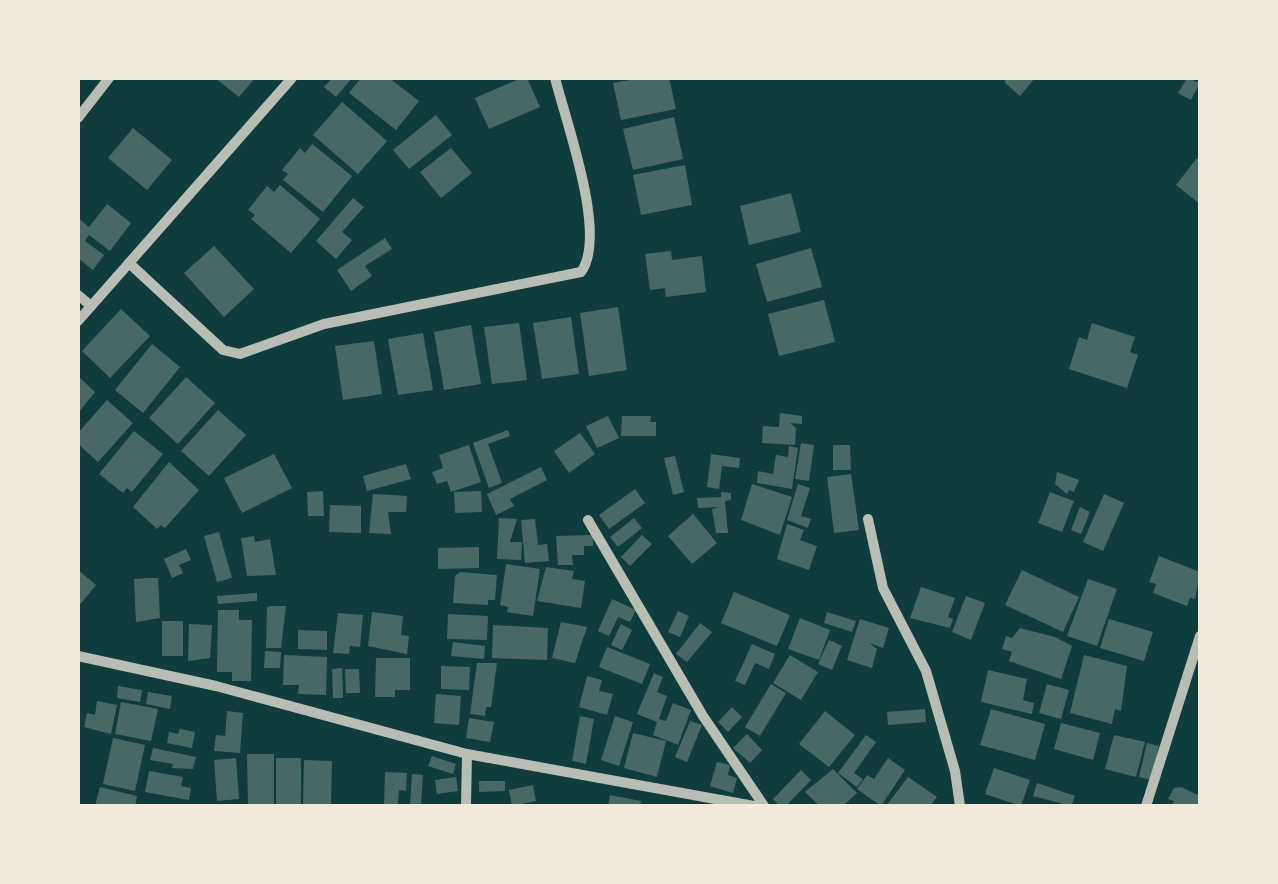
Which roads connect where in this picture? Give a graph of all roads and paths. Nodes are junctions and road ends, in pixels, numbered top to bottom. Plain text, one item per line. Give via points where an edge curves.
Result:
1 (109, 78) edge
2 (292, 78) edge
3 (555, 78) edge
4 (78, 118) edge
5 (129, 263) junction
6 (78, 295) edge
7 (91, 306) junction
8 (78, 322) edge
9 (868, 519) dead end
10 (588, 520) dead end
11 (1200, 636) edge
12 (78, 656) edge
13 (467, 754) junction
14 (728, 804) edge
15 (466, 806) edge
16 (754, 806) edge
17 (764, 806) edge
18 (960, 806) edge
19 (1146, 806) edge

1 - 4 street
2 - 5 street
3 - 5 street via 592,225 589,262 581,272 324,324 240,354 223,350
5 - 7 street
6 - 7 street
7 - 8 street
9 - 18 street via 883,588 926,671
10 - 17 street
11 - 19 street
12 - 13 street
13 - 14 street
13 - 15 street
14 - 16 street

